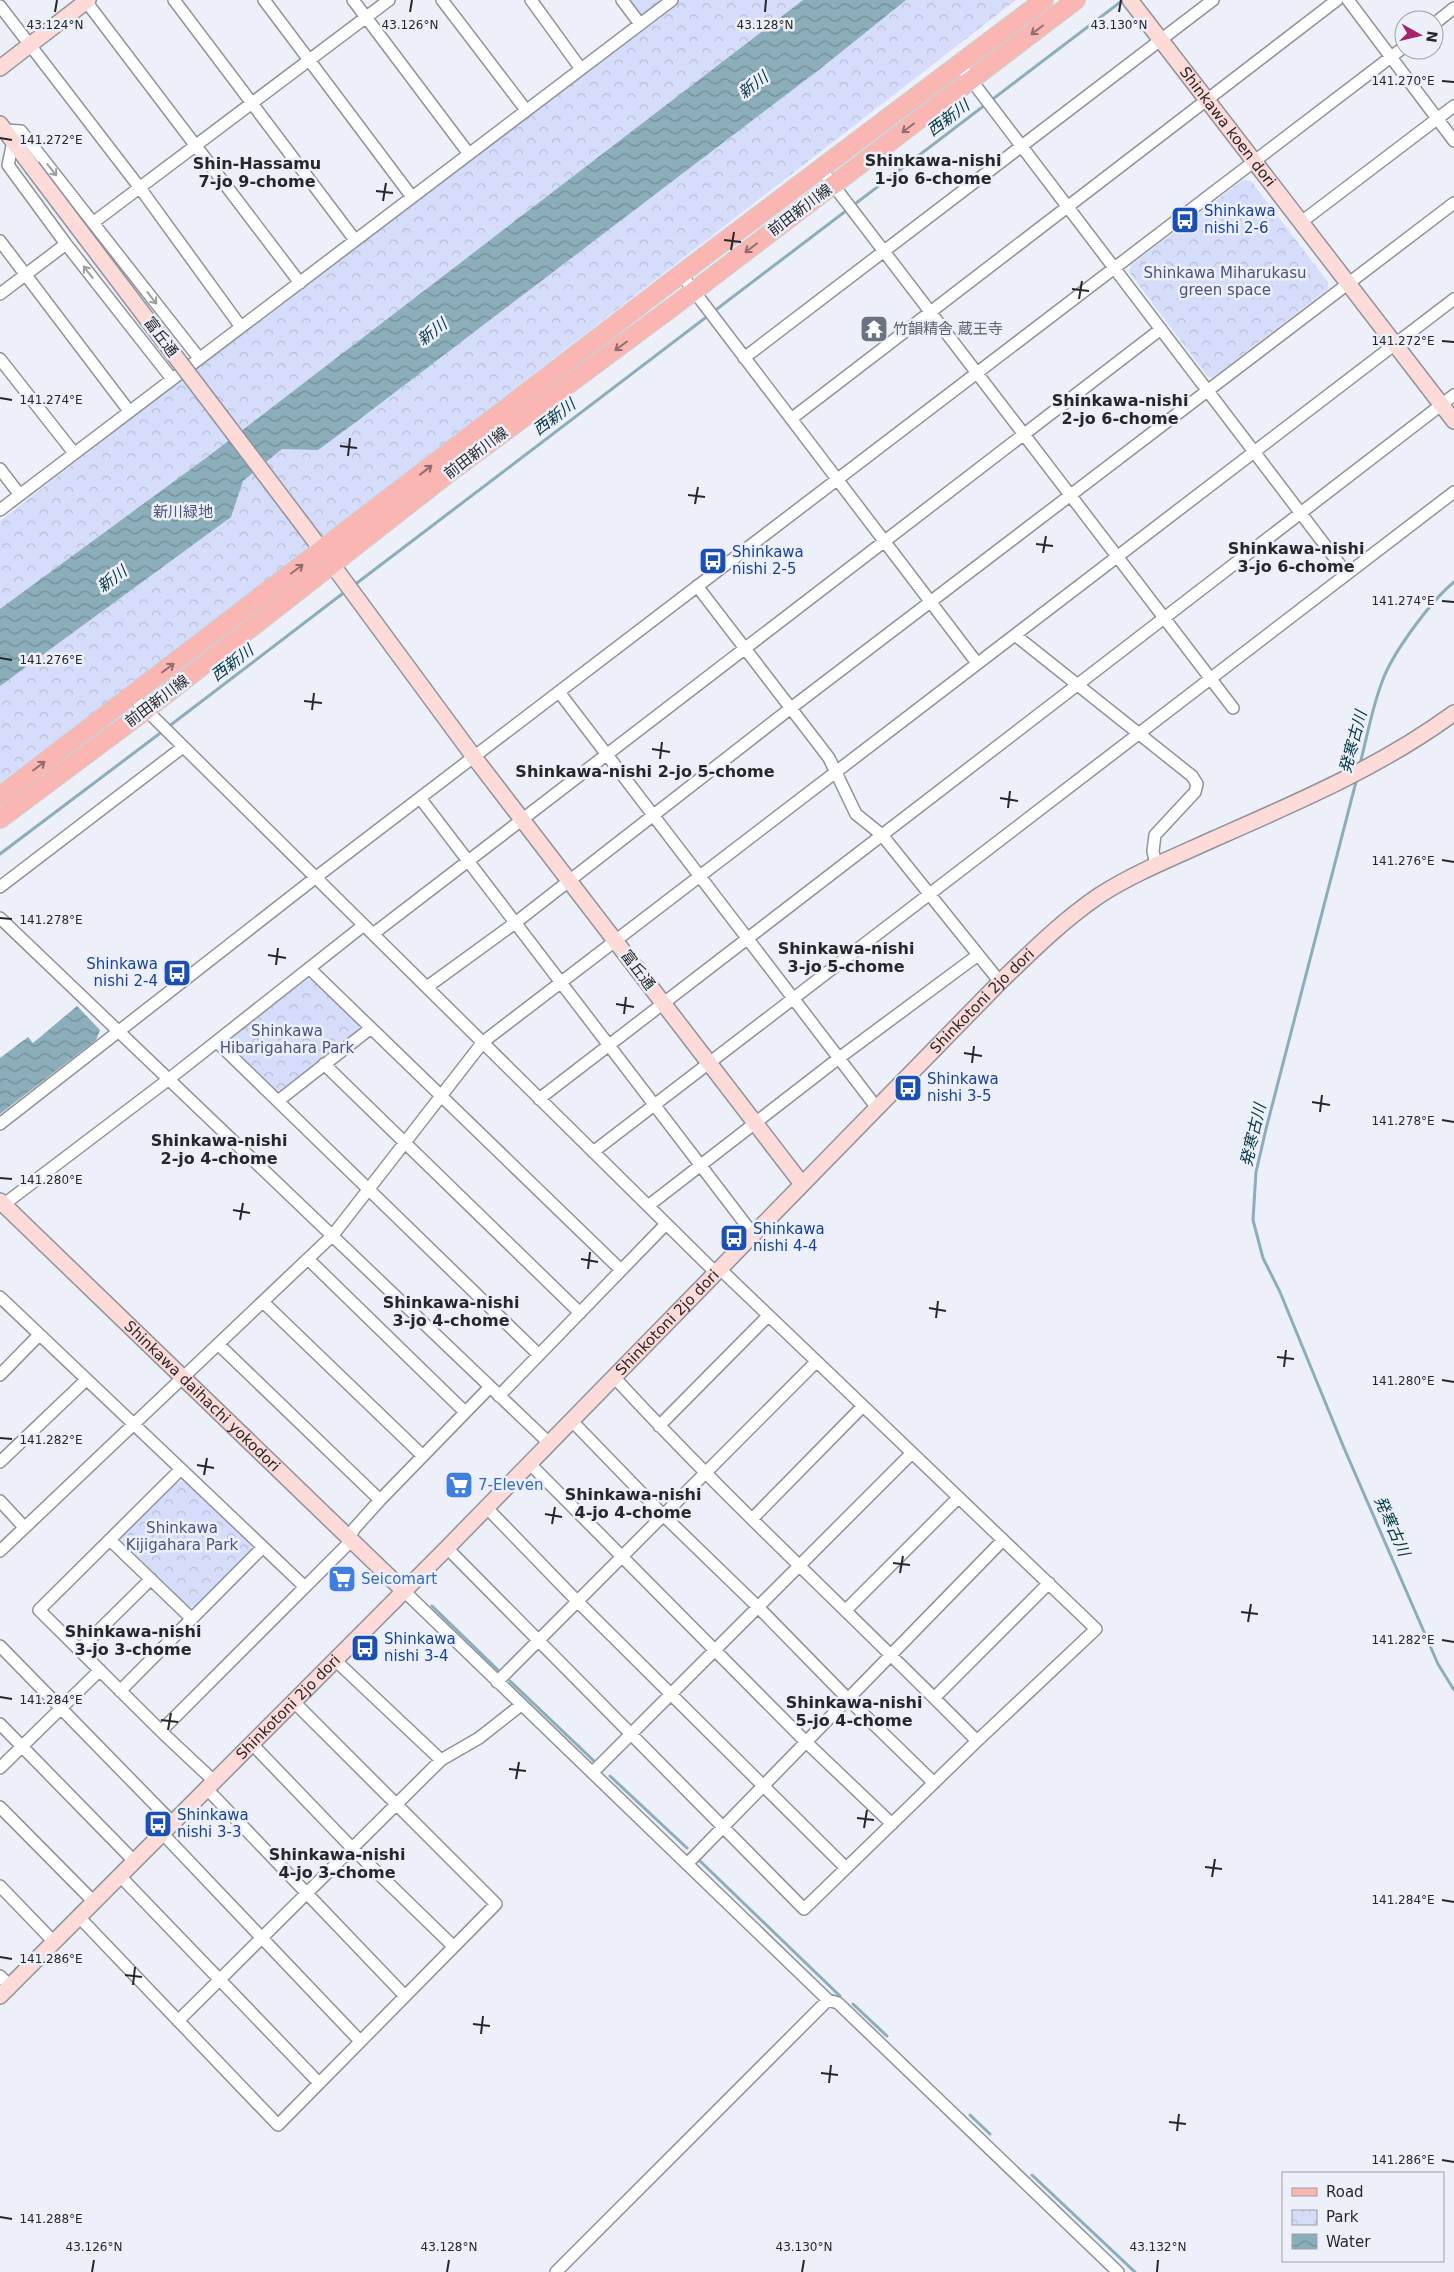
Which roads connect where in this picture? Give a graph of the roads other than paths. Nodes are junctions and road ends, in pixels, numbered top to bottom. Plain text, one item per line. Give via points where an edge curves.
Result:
1 (87, 0) edge
2 (174, 0) edge
3 (264, 0) edge
4 (353, 0) edge
5 (389, 0) edge
6 (442, 0) edge
7 (531, 0) edge
8 (622, 0) edge
9 (672, 0) edge
10 (1044, 0) edge
11 (1076, 0) edge
12 (1213, 0) edge
13 (1337, 0) edge
14 (1348, 0) edge
15 (1133, 4) edge
16 (0, 6) edge
17 (1454, 8) edge
18 (1444, 16) edge
19 (366, 18) junction
20 (640, 24) junction
21 (1160, 40) junction
22 (30, 46) junction
23 (1394, 54) edge
24 (1390, 57) junction
25 (309, 60) junction
26 (959, 64) junction
27 (0, 68) edge
28 (581, 69) junction
29 (970, 80) junction
30 (1206, 100) junction
31 (253, 103) junction
32 (1454, 106) edge
33 (526, 110) junction
34 (1438, 119) junction
35 (6, 132) edge
36 (1454, 141) edge
37 (195, 146) junction
38 (1022, 146) junction
39 (469, 154) junction
40 (1254, 162) junction
41 (821, 169) junction
42 (833, 185) junction
43 (140, 188) junction
44 (412, 197) junction
45 (1454, 203) edge
46 (1068, 206) junction
47 (94, 222) junction
48 (1300, 223) junction
49 (355, 240) junction
50 (0, 241) edge
51 (66, 244) junction
52 (884, 253) junction
53 (1115, 267) junction
54 (26, 274) junction
55 (681, 274) junction
56 (300, 283) junction
57 (1347, 285) junction
58 (694, 291) junction
59 (0, 294) edge
60 (1454, 299) edge
61 (930, 312) junction
62 (241, 327) junction
63 (1161, 329) junction
64 (1393, 344) junction
65 (199, 358) junction
66 (744, 358) junction
67 (0, 359) edge
68 (976, 373) junction
69 (172, 379) junction
70 (1208, 390) junction
71 (1454, 395) edge
72 (1441, 405) junction
73 (130, 411) junction
74 (791, 419) junction
75 (1454, 421) edge
76 (1024, 435) junction
77 (1256, 451) junction
78 (74, 453) junction
79 (0, 468) edge
80 (836, 480) junction
81 (1454, 492) edge
82 (20, 495) junction
83 (1069, 496) junction
84 (0, 510) edge
85 (1302, 512) junction
86 (884, 542) junction
87 (322, 550) junction
88 (1117, 556) junction
89 (333, 565) junction
90 (1347, 574) junction
91 (697, 586) junction
92 (930, 602) junction
93 (1165, 618) junction
94 (1015, 635) junction
95 (744, 648) junction
96 (977, 663) junction
97 (1211, 678) junction
98 (1078, 685) junction
99 (559, 692) junction
100 (132, 696) junction
101 (790, 708) junction
102 (1233, 708) dead end
103 (146, 710) junction
104 (1454, 713) edge
105 (1139, 734) junction
106 (180, 744) junction
107 (607, 755) junction
108 (474, 757) junction
109 (836, 772) junction
110 (0, 796) edge
111 (420, 798) junction
112 (654, 816) junction
113 (0, 819) edge
114 (523, 820) junction
115 (882, 835) junction
116 (469, 861) junction
117 (1156, 865) junction
118 (700, 876) junction
119 (316, 878) junction
120 (570, 881) junction
121 (0, 887) edge
122 (930, 895) junction
123 (0, 918) edge
124 (515, 923) junction
125 (364, 926) junction
126 (373, 934) junction
127 (747, 938) junction
128 (616, 941) junction
129 (978, 955) junction
130 (310, 969) junction
131 (562, 982) junction
132 (1000, 982) junction
133 (428, 987) junction
134 (794, 999) junction
135 (664, 1003) junction
136 (371, 1028) junction
137 (119, 1031) junction
138 (217, 1042) junction
139 (483, 1042) junction
140 (609, 1045) junction
141 (839, 1058) junction
142 (710, 1063) junction
143 (324, 1064) junction
144 (169, 1079) junction
145 (442, 1095) junction
146 (538, 1099) junction
147 (278, 1101) junction
148 (655, 1105) junction
149 (876, 1108) junction
150 (0, 1124) edge
151 (756, 1124) junction
152 (405, 1142) junction
153 (593, 1152) junction
154 (702, 1166) junction
155 (802, 1184) junction
156 (369, 1188) junction
157 (2, 1203) edge
158 (648, 1206) junction
159 (666, 1224) junction
160 (753, 1234) junction
161 (333, 1235) junction
162 (308, 1259) junction
163 (622, 1270) junction
164 (717, 1270) junction
165 (0, 1297) edge
166 (262, 1302) junction
167 (580, 1312) junction
168 (768, 1316) junction
169 (40, 1335) junction
170 (218, 1344) junction
171 (539, 1355) junction
172 (816, 1362) junction
173 (0, 1375) edge
174 (614, 1376) junction
175 (182, 1378) junction
176 (86, 1380) junction
177 (490, 1387) junction
178 (499, 1396) junction
179 (862, 1406) junction
180 (465, 1412) junction
181 (571, 1420) junction
182 (133, 1426) junction
183 (659, 1426) junction
184 (549, 1443) junction
185 (912, 1453) junction
186 (423, 1456) junction
187 (0, 1462) edge
188 (529, 1463) junction
189 (180, 1470) junction
190 (705, 1473) junction
191 (958, 1498) junction
192 (380, 1500) junction
193 (0, 1501) edge
194 (486, 1507) junction
195 (662, 1515) junction
196 (752, 1519) junction
197 (24, 1527) junction
198 (349, 1538) junction
199 (110, 1540) junction
200 (1003, 1540) junction
201 (262, 1548) junction
202 (447, 1548) junction
203 (0, 1552) edge
204 (622, 1556) junction
205 (800, 1566) junction
206 (151, 1580) junction
207 (1049, 1583) junction
208 (305, 1587) junction
209 (404, 1592) junction
210 (577, 1601) junction
211 (759, 1608) junction
212 (846, 1610) junction
213 (192, 1619) junction
214 (539, 1640) junction
215 (0, 1646) edge
216 (79, 1650) junction
217 (716, 1650) junction
218 (892, 1654) junction
219 (335, 1660) junction
220 (100, 1670) junction
221 (497, 1682) junction
222 (120, 1691) junction
223 (672, 1695) junction
224 (934, 1698) junction
225 (848, 1699) junction
226 (294, 1702) junction
227 (521, 1705) junction
228 (60, 1709) junction
229 (0, 1724) edge
230 (160, 1731) junction
231 (631, 1733) junction
232 (977, 1741) junction
233 (806, 1742) junction
234 (252, 1744) junction
235 (22, 1747) junction
236 (441, 1760) junction
237 (0, 1768) edge
238 (593, 1772) junction
239 (934, 1783) junction
240 (211, 1785) junction
241 (763, 1786) junction
242 (396, 1804) junction
243 (0, 1807) edge
244 (892, 1824) junction
245 (723, 1827) junction
246 (167, 1828) junction
247 (352, 1848) junction
248 (134, 1861) junction
249 (688, 1864) junction
250 (846, 1868) junction
251 (120, 1876) junction
252 (0, 1886) edge
253 (308, 1893) junction
254 (94, 1902) junction
255 (79, 1917) junction
256 (261, 1939) junction
257 (54, 1942) junction
258 (454, 1946) junction
259 (219, 1981) junction
260 (3, 1986) edge
261 (405, 1996) junction
262 (828, 2000) junction
263 (178, 2021) junction
264 (360, 2041) junction
265 (319, 2083) junction
266 (556, 2272) edge
267 (1118, 2272) edge

1 - 22 street
1 - 37 street
2 - 31 street
3 - 25 street
4 - 19 street
5 - 19 street
6 - 33 street
7 - 28 street
8 - 20 street
9 - 20 street
10 - 26 main road, 前田新川線
11 -> 29 main road, 前田新川線
12 - 21 street
13 - 30 street
14 - 24 street
15 - 21 street, Shinkawa koen dori
16 - 22 street
17 - 18 street
19 - 25 street
19 - 39 street
20 - 28 street
21 - 30 street, Shinkawa koen dori
21 - 38 street
22 - 27 street
22 - 43 street
23 - 24 street
24 - 34 street
24 - 40 street
25 - 31 street
25 - 44 street
26 - 29 street
26 - 41 main road, 前田新川線
28 - 33 street
29 - 38 street
29 -> 42 main road, 前田新川線
30 - 40 street, Shinkawa koen dori
30 - 46 street
31 - 37 street
31 - 49 street
32 - 34 street
33 - 39 street
34 - 36 street
34 - 48 street
35 -> 47 street via 21,131
35 - 51 street via 8,165
35 - 87 street, 富丘通, bridge
37 - 43 street
37 - 56 street
38 - 46 street
38 - 52 street
39 - 44 street
40 - 48 street, Shinkawa koen dori
40 - 53 street
41 - 42 street
41 - 55 main road, 前田新川線
42 - 52 street
42 -> 58 main road, 前田新川線
43 - 47 street
43 - 62 street
44 - 49 street
45 - 57 street
46 - 53 street
46 - 61 street
47 -> 65 street
48 - 57 street, Shinkawa koen dori
49 - 56 street
50 - 54 street
51 - 54 street
69 -> 51 street
52 - 61 street
52 - 66 street
53 - 63 street
53 - 68 street
54 - 59 street
54 - 73 street
55 - 58 street
87 -> 55 main road, 前田新川線
56 - 62 street
57 - 64 street, Shinkawa koen dori
57 - 70 street
58 - 66 street
58 -> 89 main road, 前田新川線 via 445,476
60 - 64 street
61 - 68 street
61 - 74 street
62 - 65 street
63 - 70 street
63 - 76 street
64 - 72 street, Shinkawa koen dori
64 - 77 street
65 - 69 street
66 - 74 street
67 - 78 street
68 - 76 street
68 - 80 street
69 - 73 street
70 - 77 street
70 - 83 street
71 - 72 street
72 - 75 street, Shinkawa koen dori
72 - 85 street
73 - 78 street
74 - 80 street
76 - 83 street
76 - 86 street
77 - 85 street
77 - 88 street
78 - 82 street
79 - 82 street
80 - 86 street
80 - 91 street
81 - 90 street
82 - 84 street
83 - 88 street
83 - 92 street
85 - 90 street
85 - 93 street
86 - 92 street
86 - 95 street
87 - 89 street, 富丘通
100 -> 87 main road, 前田新川線
88 - 93 street
88 - 94 street
89 - 103 main road, 前田新川線
89 - 108 street, 富丘通
90 - 97 street
91 - 95 street
91 - 99 street
92 - 96 street
92 - 101 street
93 - 97 street
93 - 98 street
94 - 96 street
94 - 98 street
95 - 101 street
95 - 107 street
96 - 109 street
97 - 102 street
97 - 105 street
98 - 105 street
98 - 115 street
99 - 107 street
99 - 108 street
100 - 103 street
110 -> 100 main road, 前田新川線
101 - 109 street
101 - 112 street
103 - 106 street
103 - 113 main road, 前田新川線
104 - 117 street, Shinkotoni 2jo dori via 1371,766
105 - 117 street via 1192,776 1197,784 1195,792 1155,835 1153,851
105 - 122 street
106 - 119 street
106 - 121 street
107 - 112 street
107 - 114 street
108 - 111 street
108 - 114 street, 富丘通
109 - 115 street via 856,814
109 - 118 street
111 - 116 street
111 - 119 street
112 - 118 street
112 - 120 street
114 - 116 street
114 - 120 street, 富丘通
115 - 122 street
115 - 127 street
116 - 124 street
116 - 126 street
117 - 132 street, Shinkotoni 2jo dori via 1101,895 1051,932
118 - 127 street
118 - 128 street
119 - 125 street
119 - 137 street
120 - 124 street
120 - 128 street, 富丘通
122 - 129 street
122 - 134 street
123 - 137 street
124 - 131 street
124 - 133 street
125 - 126 street
125 - 130 street
126 - 133 street
127 - 134 street
127 - 135 street
128 - 131 street
128 - 135 street, 富丘通
129 - 132 street
129 - 141 street
130 - 136 street
130 - 138 street
131 - 139 street
131 - 140 street
132 - 149 street, Shinkotoni 2jo dori
133 - 139 street
134 - 141 street
134 - 142 street
135 - 140 street
135 - 142 street, 富丘通
136 - 143 street
136 - 145 street
137 - 144 street
137 - 150 street
138 - 144 street
138 - 147 street
139 - 145 street
139 - 146 street
140 - 146 street
140 - 148 street
141 - 149 street
141 - 151 street
142 - 148 street
142 - 151 street, 富丘通
143 - 147 street
143 - 152 street
144 - 157 street
144 - 161 street
145 - 152 street
145 - 163 street
146 - 153 street
147 - 156 street
148 - 153 street
148 - 154 street
149 - 155 street, Shinkotoni 2jo dori
151 - 154 street
151 - 155 street, 富丘通
152 - 156 street
152 - 167 street
153 - 158 street
154 - 158 street
154 - 160 street
155 - 160 street, Shinkotoni 2jo dori
156 - 161 street
156 - 171 street
157 - 175 street, Shinkawa daihachi yokodori
158 - 159 street
159 - 163 street
159 - 164 street
160 - 164 street, Shinkotoni 2jo dori
161 - 162 street
161 - 177 street
162 - 166 street
162 - 180 street
163 - 167 street
164 - 168 street
164 - 174 street, Shinkotoni 2jo dori
165 - 169 street
166 - 170 street
166 - 186 street
167 - 171 street
168 - 172 street
168 - 183 street
169 - 173 street
169 - 176 street
170 - 175 street
170 - 192 street
171 - 178 street
172 - 179 street
172 - 190 street
174 - 181 street, Shinkotoni 2jo dori
174 - 183 street
175 - 182 street
175 - 198 street, Shinkawa daihachi yokodori
176 - 182 street
176 - 187 street
177 - 178 street
177 - 180 street
178 - 184 street
179 - 185 street
179 - 196 street
180 - 186 street
181 - 184 street, Shinkotoni 2jo dori
181 - 195 street
182 - 189 street
182 - 197 street
183 - 190 street
184 - 188 street, Shinkotoni 2jo dori
185 - 191 street
185 - 205 street
186 - 192 street
188 - 194 street, Shinkotoni 2jo dori
188 - 204 street
189 - 199 street
189 - 201 street
190 - 195 street
190 - 196 street
191 - 200 street
191 - 212 street
192 - 198 street
193 - 197 street
194 - 202 street, Shinkotoni 2jo dori
194 - 210 street
195 - 204 street
195 - 211 street
196 - 205 street
197 - 203 street
198 - 208 street via 346,1546
198 - 209 street, Shinkawa daihachi yokodori
199 - 206 street
199 - 216 street via 39,1610
200 - 207 street
200 - 218 street
201 - 208 street
201 - 213 street
202 - 209 street, Shinkotoni 2jo dori
202 - 214 street
204 - 210 street
204 - 217 street
205 - 211 street
205 - 212 street
206 - 213 street
206 - 216 street
207 - 224 street
207 - 232 street via 1096,1629
208 - 230 street
209 - 219 street, Shinkotoni 2jo dori
209 - 221 street
210 - 214 street
210 - 223 street
211 - 217 street
211 - 225 street
212 - 218 street
213 - 222 street
214 - 221 street
214 - 231 street
215 - 228 street
216 - 220 street
217 - 223 street
217 - 233 street
218 - 224 street
218 - 225 street
219 - 226 street, Shinkotoni 2jo dori
219 - 236 street
220 - 222 street
220 - 228 street
221 - 227 street
222 - 230 street
223 - 231 street
223 - 241 street
224 - 232 street
225 - 233 street
225 - 239 street
226 - 234 street, Shinkotoni 2jo dori
226 - 242 street
227 - 236 street via 479,1738
227 - 238 street
228 - 235 street
228 - 246 street
229 - 235 street
230 - 240 street
231 - 238 street
231 - 245 street
232 - 239 street
233 - 241 street
233 - 244 street
234 - 240 street, Shinkotoni 2jo dori
234 - 247 street
235 - 237 street
235 - 248 street
236 - 242 street
238 - 249 street
239 - 244 street
240 - 246 street, Shinkotoni 2jo dori
240 - 253 street
241 - 245 street
241 - 250 street
242 - 247 street
242 - 258 street via 496,1904
243 - 254 street
244 - 250 street
245 - 249 street
245 - 250 street via 804,1909
246 - 248 street, Shinkotoni 2jo dori
246 - 256 street
247 - 253 street
247 - 258 street
248 - 251 street, Shinkotoni 2jo dori
249 - 262 street
251 - 254 street, Shinkotoni 2jo dori
251 - 259 street
252 - 257 street
253 - 256 street
253 - 261 street
254 - 255 street, Shinkotoni 2jo dori
255 - 257 street, Shinkotoni 2jo dori
255 - 263 street
256 - 259 street
256 - 264 street
257 - 260 street, Shinkotoni 2jo dori
258 - 261 street
259 - 263 street
259 - 265 street
261 - 264 street
262 - 266 street
262 - 267 street via 838,2003
263 - 265 street via 278,2125
264 - 265 street

